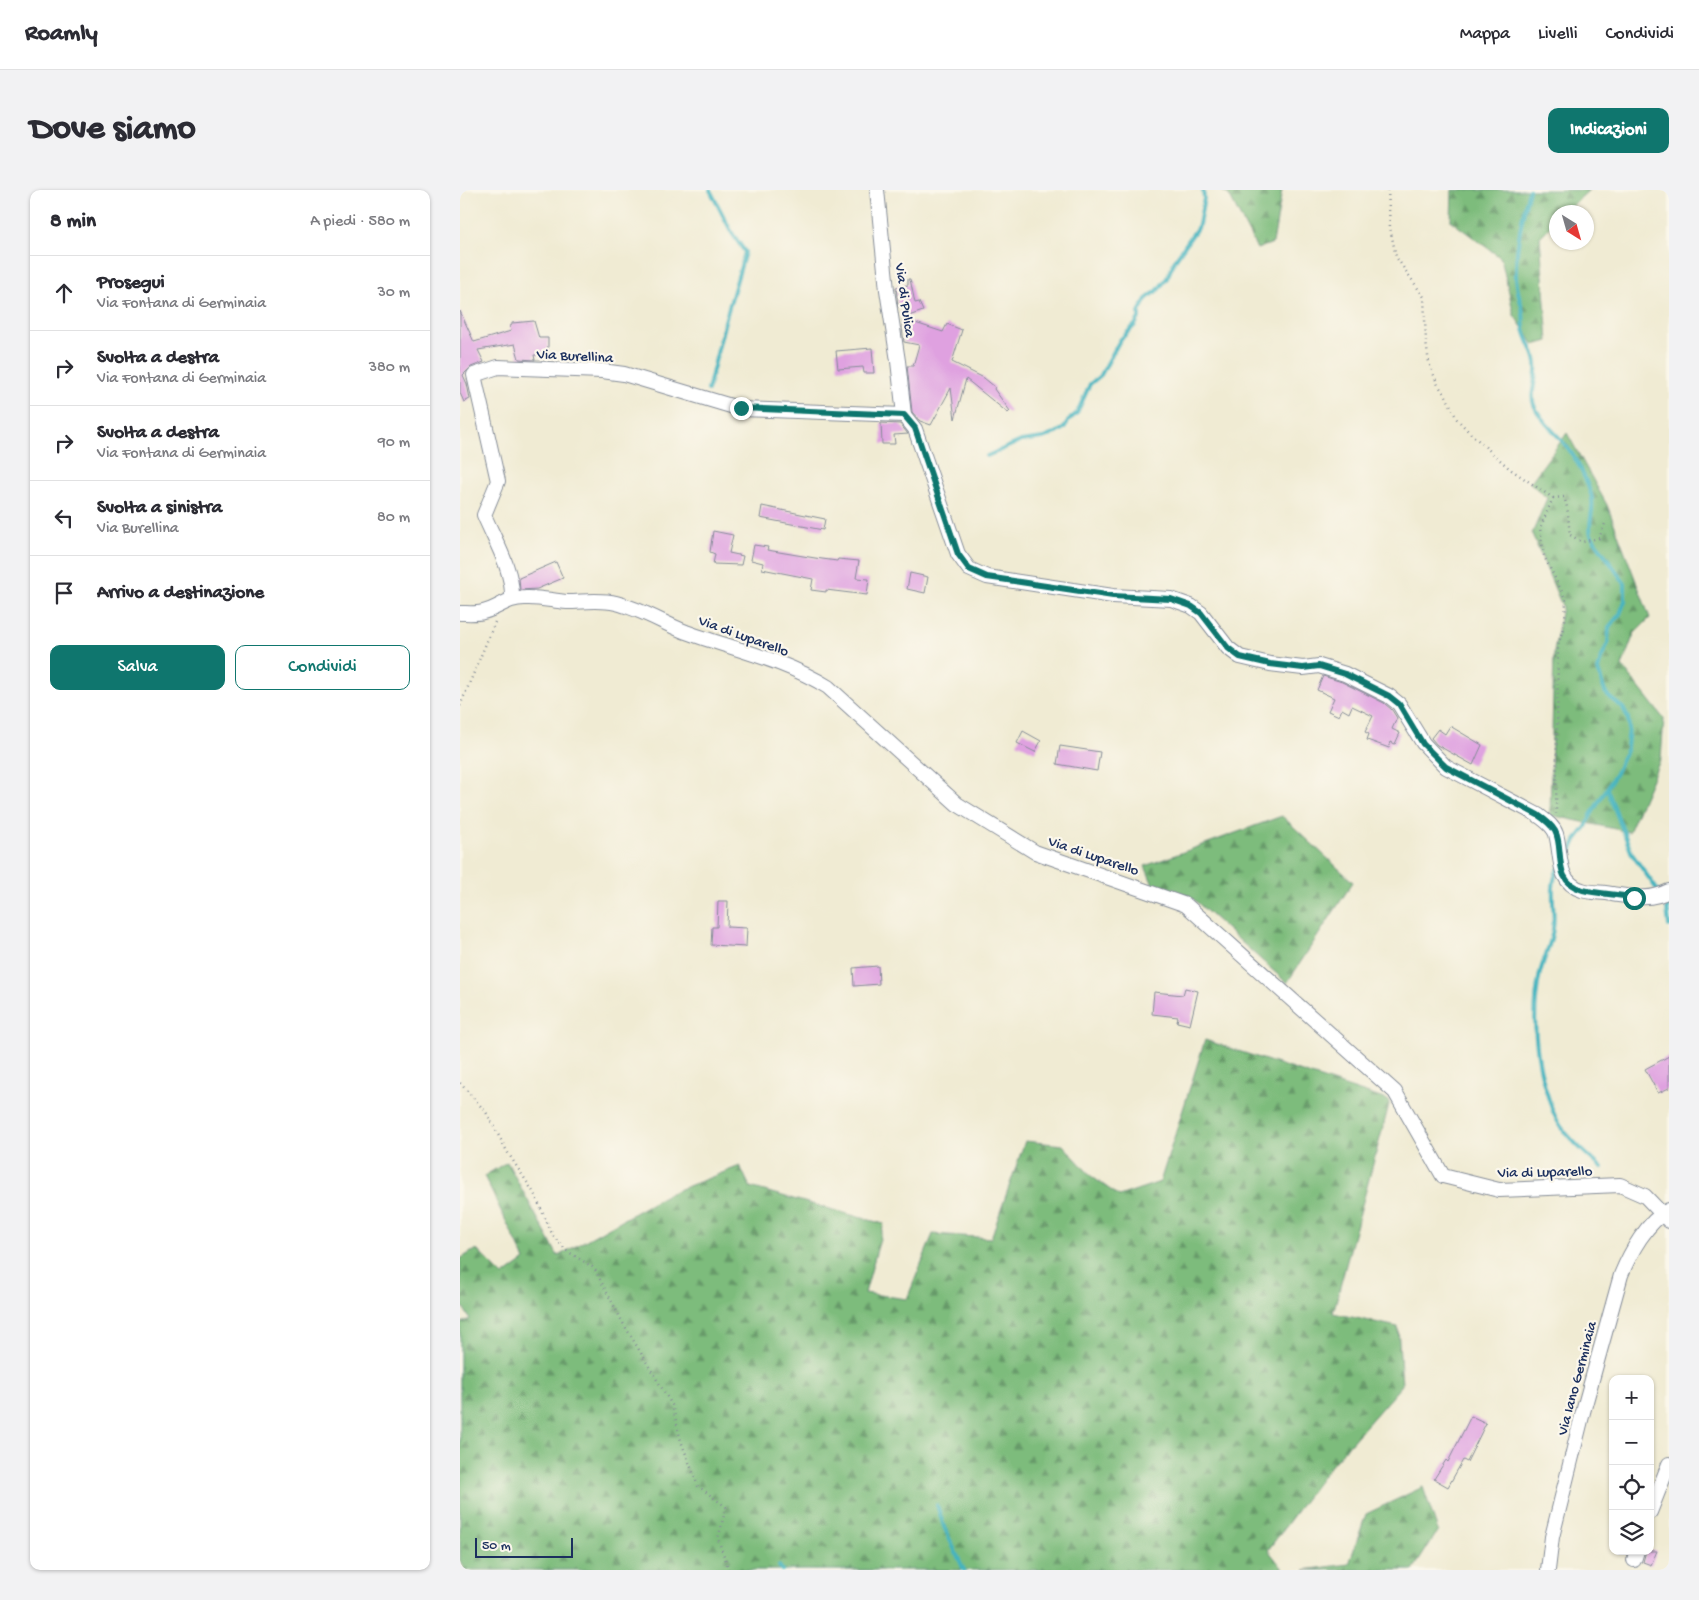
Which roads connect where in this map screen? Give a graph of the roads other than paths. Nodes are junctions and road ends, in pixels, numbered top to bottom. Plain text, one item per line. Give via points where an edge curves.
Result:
1 (877, 190) edge
2 (904, 415) junction
3 (512, 598) junction
4 (460, 613) edge
5 (1669, 891) edge
6 (1667, 1215) edge
7 (1669, 1464) edge
8 (1651, 1510) edge
9 (1548, 1570) edge

1 - 2 street, Via di Pulica
2 - 3 street, Via Burellina via 741,408 624,374 602,371 498,367 474,375 498,480 484,516 506,567
2 - 5 street via 915,428 958,554 969,569 987,577 1058,589 1171,599 1201,613 1228,648 1240,657 1303,668 1319,666 1345,674 1399,704 1423,744 1446,767 1549,823 1556,832 1561,870 1570,884 1582,890 1634,898 1660,896
3 - 4 street via 482,613
3 - 6 street, Via di Luparello via 615,602 814,678 828,687 957,804 1035,852 1186,905 1395,1092 1443,1176 1499,1190 1620,1186 1645,1196
6 - 9 street, Via Iano Germinaia via 1642,1237 1628,1257 1621,1275 1552,1537
7 - 8 street

